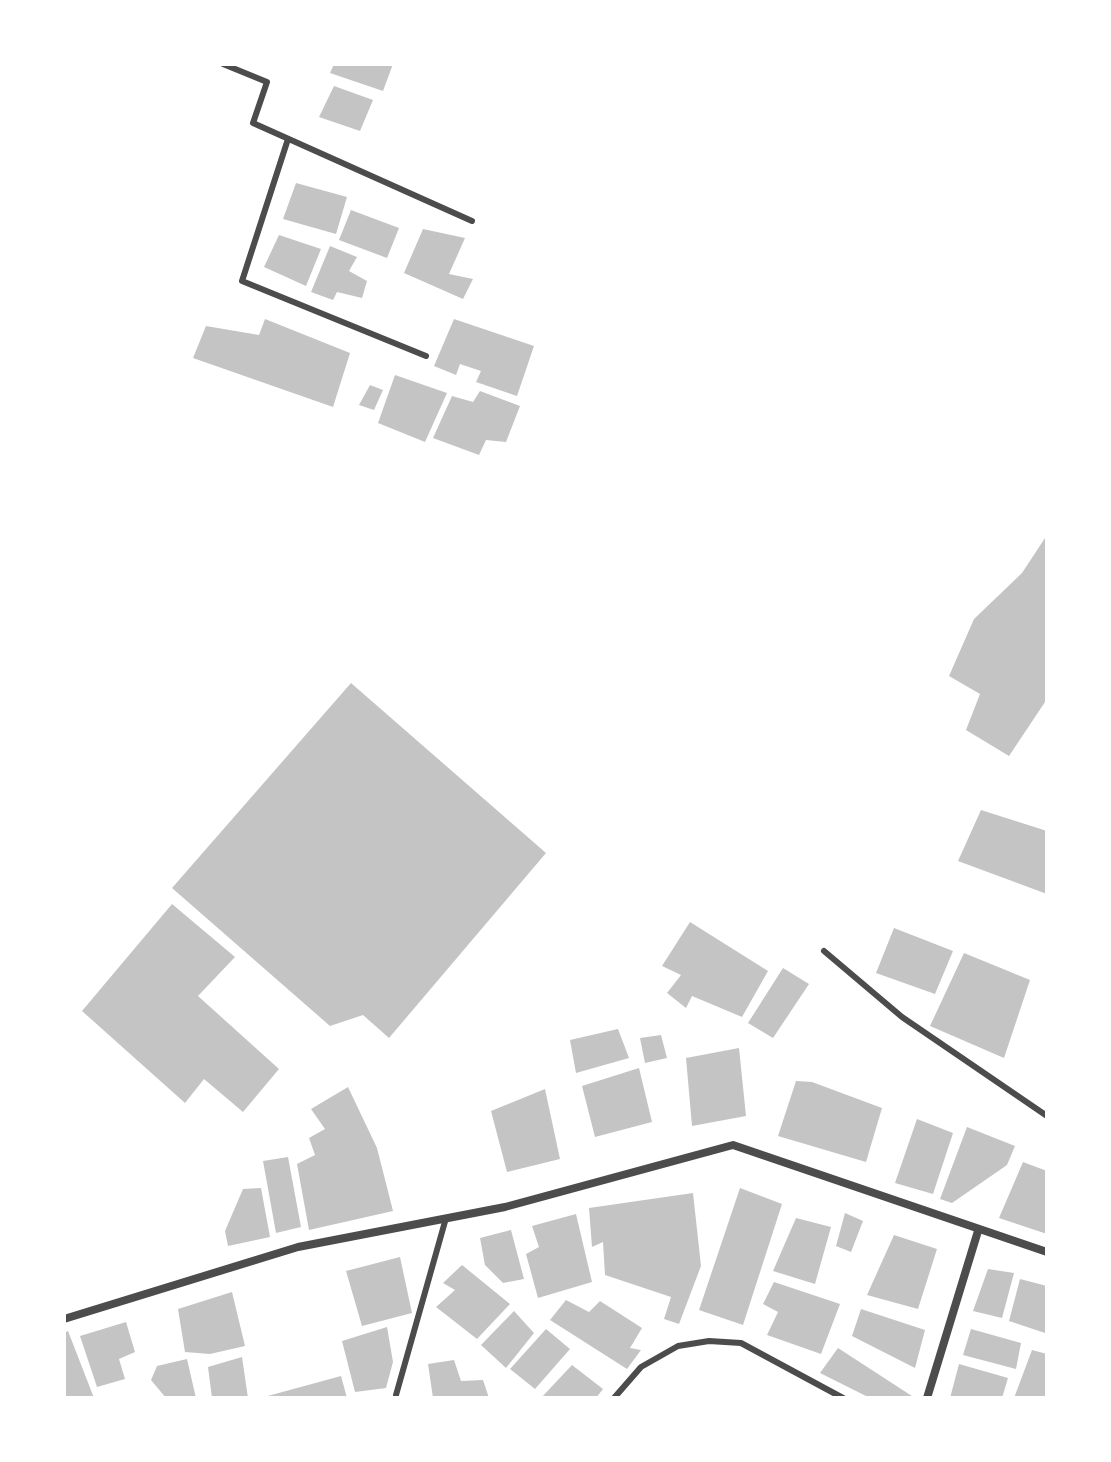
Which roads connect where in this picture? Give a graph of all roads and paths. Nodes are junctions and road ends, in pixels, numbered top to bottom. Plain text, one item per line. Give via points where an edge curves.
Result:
1 (223, 64) edge
2 (288, 139) junction
3 (472, 221) dead end
4 (426, 356) dead end
5 (824, 951) dead end
6 (1047, 1116) edge
7 (446, 1218) junction
8 (978, 1231) junction
9 (1047, 1252) edge
10 (64, 1319) edge
11 (396, 1395) dead end
12 (614, 1398) edge
13 (843, 1398) edge
14 (927, 1398) edge

1 - 2 lane via 267,82 253,123
2 - 3 lane
2 - 4 lane via 242,281
5 - 6 lane via 902,1017
7 - 8 street via 733,1145
7 - 10 street via 298,1247
7 - 11 lane
8 - 9 street
8 - 14 street
12 - 13 lane via 641,1367 678,1346 709,1341 741,1343

